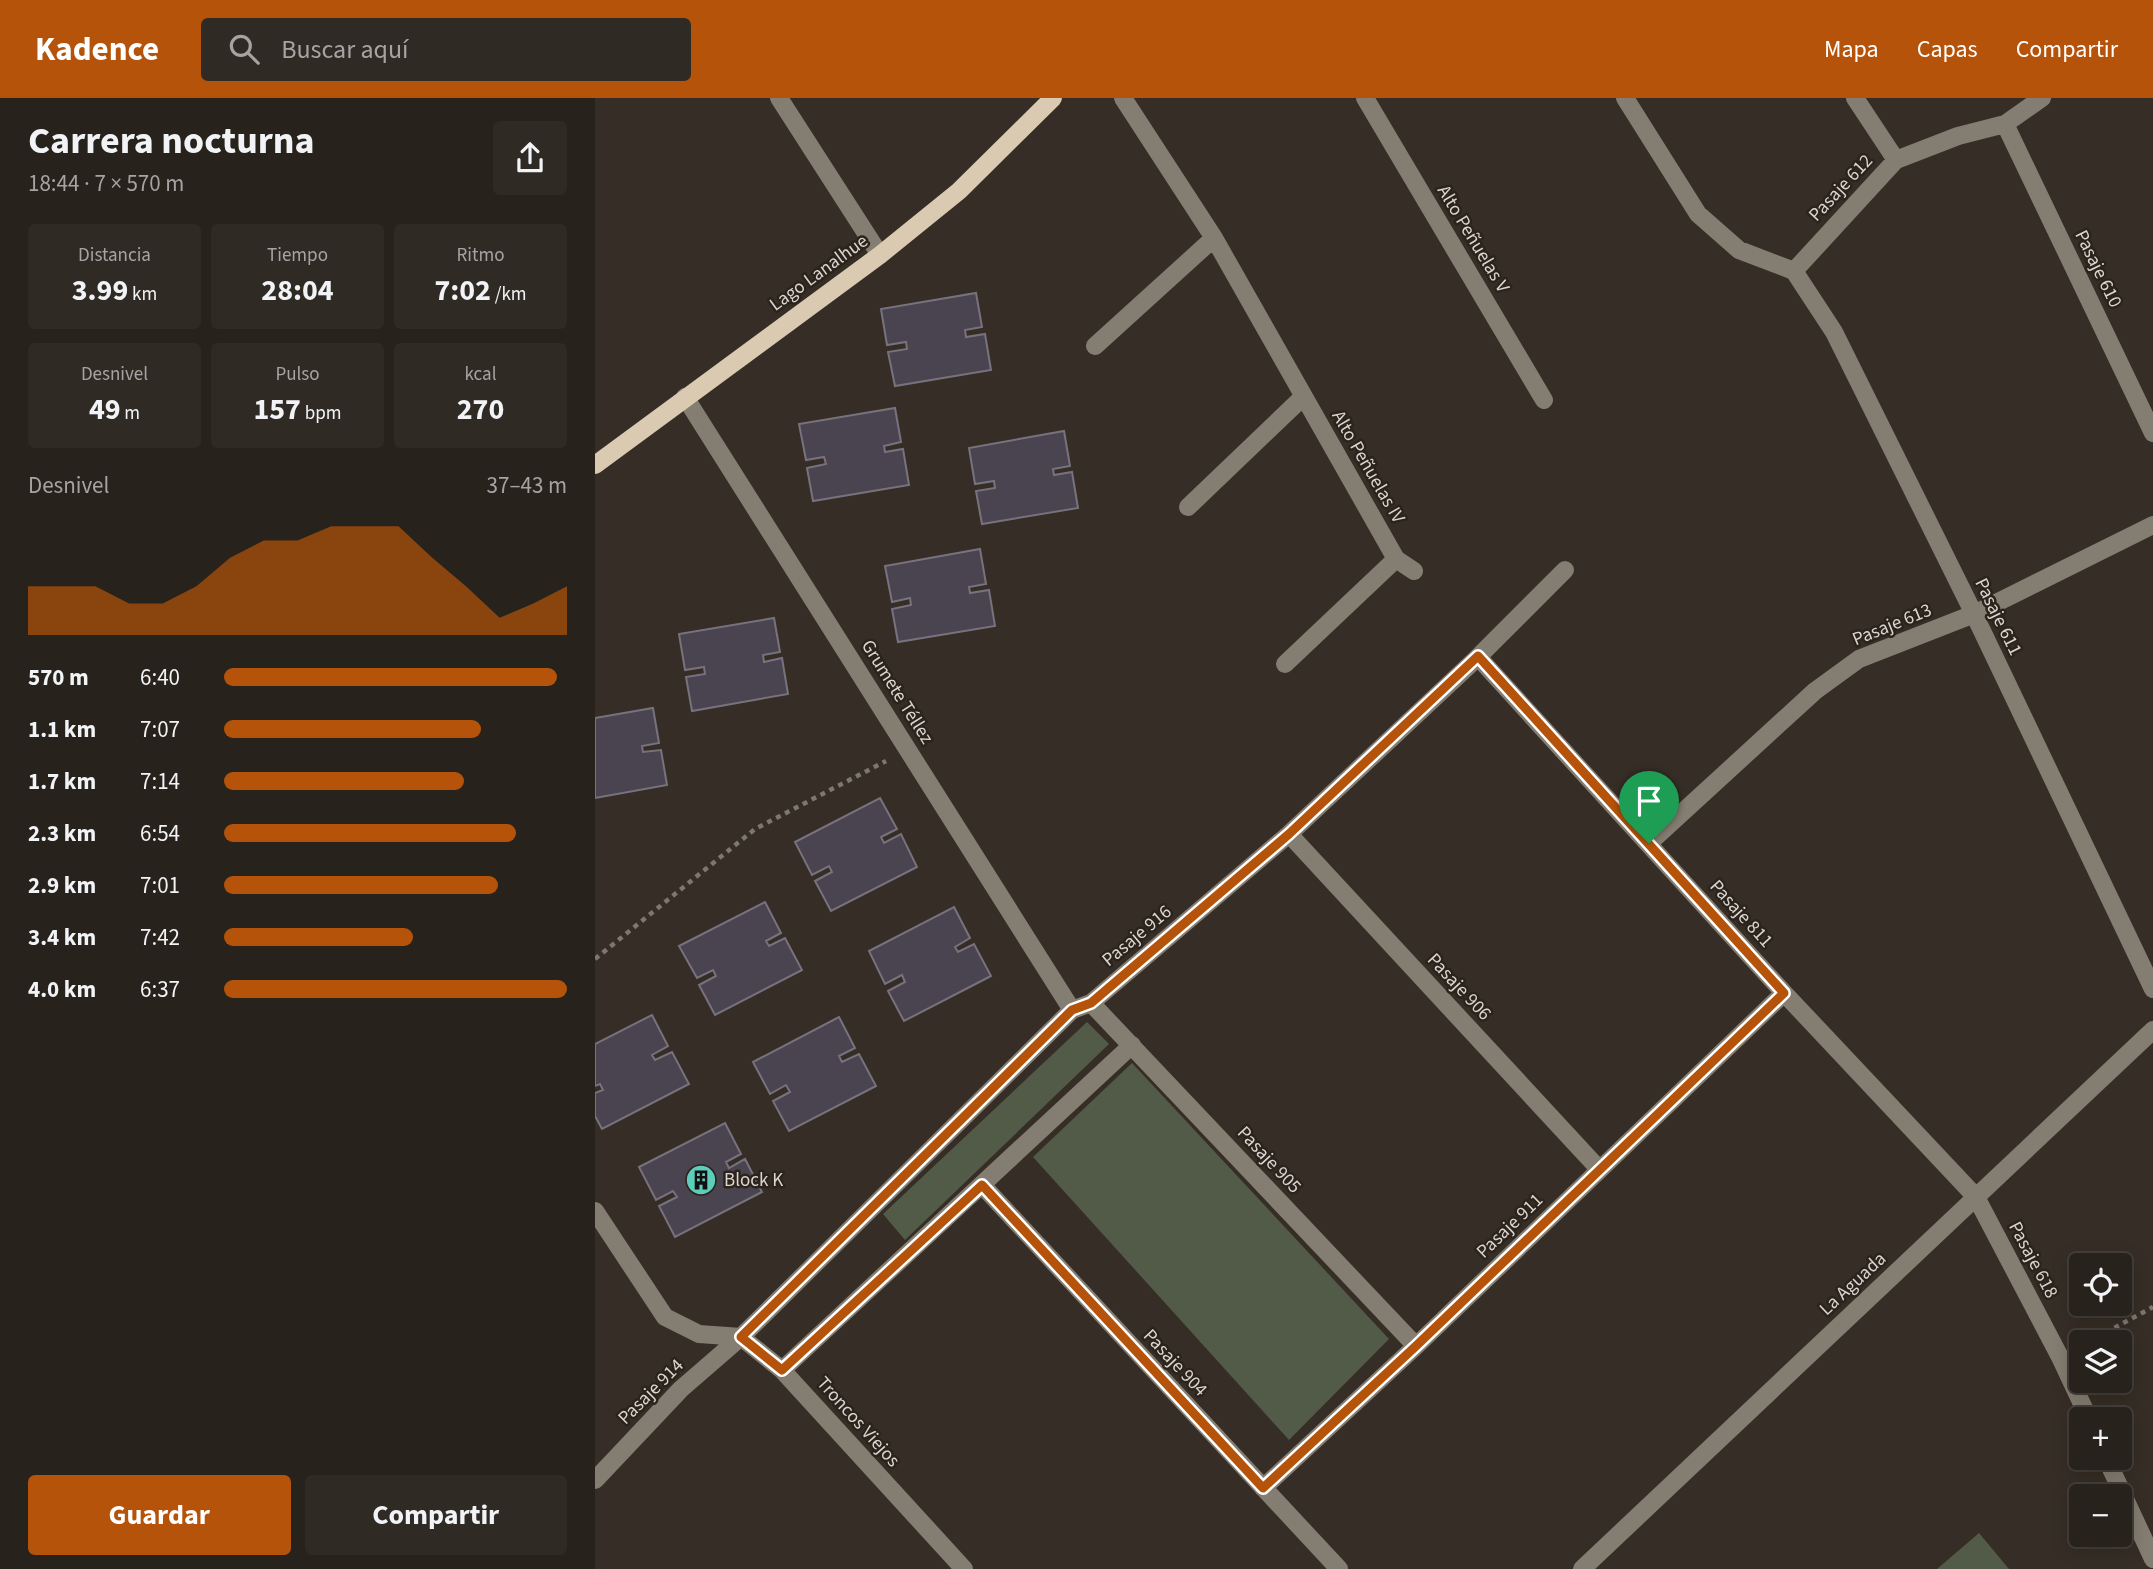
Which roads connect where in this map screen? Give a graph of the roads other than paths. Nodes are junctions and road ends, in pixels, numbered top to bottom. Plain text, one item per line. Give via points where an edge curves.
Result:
1 (779, 98) edge
2 (1053, 98) edge
3 (1123, 98) edge
4 (1365, 98) edge
5 (1625, 98) edge
6 (1855, 98) edge
7 (2042, 98) edge
8 (2005, 124) junction
9 (1895, 160) junction
10 (1214, 238) junction
11 (880, 255) junction
12 (1794, 271) junction
13 (1095, 346) dead end
14 (685, 397) junction
15 (1304, 397) junction
16 (1544, 401) dead end
17 (2153, 433) edge
18 (595, 465) edge
19 (1188, 507) dead end
20 (2153, 525) edge
21 (1396, 559) junction
22 (1565, 570) dead end
23 (1414, 571) dead end
24 (1974, 614) junction
25 (1478, 656) junction
26 (1285, 664) dead end
27 (1289, 834) junction
28 (1649, 843) junction
29 (2153, 989) edge
30 (1784, 993) junction
31 (1091, 1003) junction
32 (1072, 1010) junction
33 (2153, 1030) edge
34 (1132, 1045) junction
35 (1599, 1169) junction
36 (982, 1185) junction
37 (1976, 1197) junction
38 (595, 1211) edge
39 (741, 1337) junction
40 (1416, 1346) junction
41 (782, 1370) junction
42 (2083, 1407) edge
43 (2112, 1470) edge
44 (595, 1479) edge
45 (1263, 1488) junction
46 (2153, 1559) edge
47 (964, 1569) edge
48 (1339, 1569) edge
49 (1582, 1569) edge

1 - 11 street
2 - 11 main road, Lago Lanalhue via 958,191
3 - 10 street, Alto Peñuelas IV
4 - 16 street, Alto Peñuelas V
5 - 12 street via 1699,214 1739,250
6 - 9 street
7 - 8 street, Pasaje 612
8 - 9 street, Pasaje 612
8 - 17 street, Pasaje 610
9 - 12 street, Pasaje 612
10 - 13 street
10 - 15 street, Alto Peñuelas IV
11 - 14 main road, Lago Lanalhue
12 - 24 street, Pasaje 611 via 1834,332
14 - 18 main road, Lago Lanalhue
14 - 32 street, Grumete Téllez
15 - 19 street
15 - 21 street, Alto Peñuelas IV
20 - 24 street, Pasaje 613
21 - 23 street, Alto Peñuelas IV
21 - 26 street
22 - 25 street, Pasaje 916
24 - 28 street, Pasaje 613 via 1859,659 1815,691
24 - 29 street, Pasaje 611
25 - 27 street, Pasaje 916
25 - 28 street, Pasaje 811
27 - 31 street, Pasaje 916
27 - 35 street, Pasaje 906
28 - 30 street, Pasaje 811
30 - 35 street, Pasaje 911
30 - 37 street, Pasaje 811
31 - 32 street, Pasaje 916
31 - 34 street, Pasaje 905
32 - 39 street, Pasaje 916
33 - 37 street, La Aguada
34 - 36 street
34 - 40 street, Pasaje 905
35 - 40 street, Pasaje 911
36 - 41 street
36 - 45 street, Pasaje 904
37 - 42 street, Pasaje 618
37 - 49 street, La Aguada
38 - 39 street via 666,1317 699,1334
39 - 41 street, Troncos Viejos
39 - 44 street, Pasaje 914 via 681,1390
40 - 45 street, Pasaje 911
41 - 47 street, Troncos Viejos
43 - 46 street
45 - 48 street, Pasaje 904

